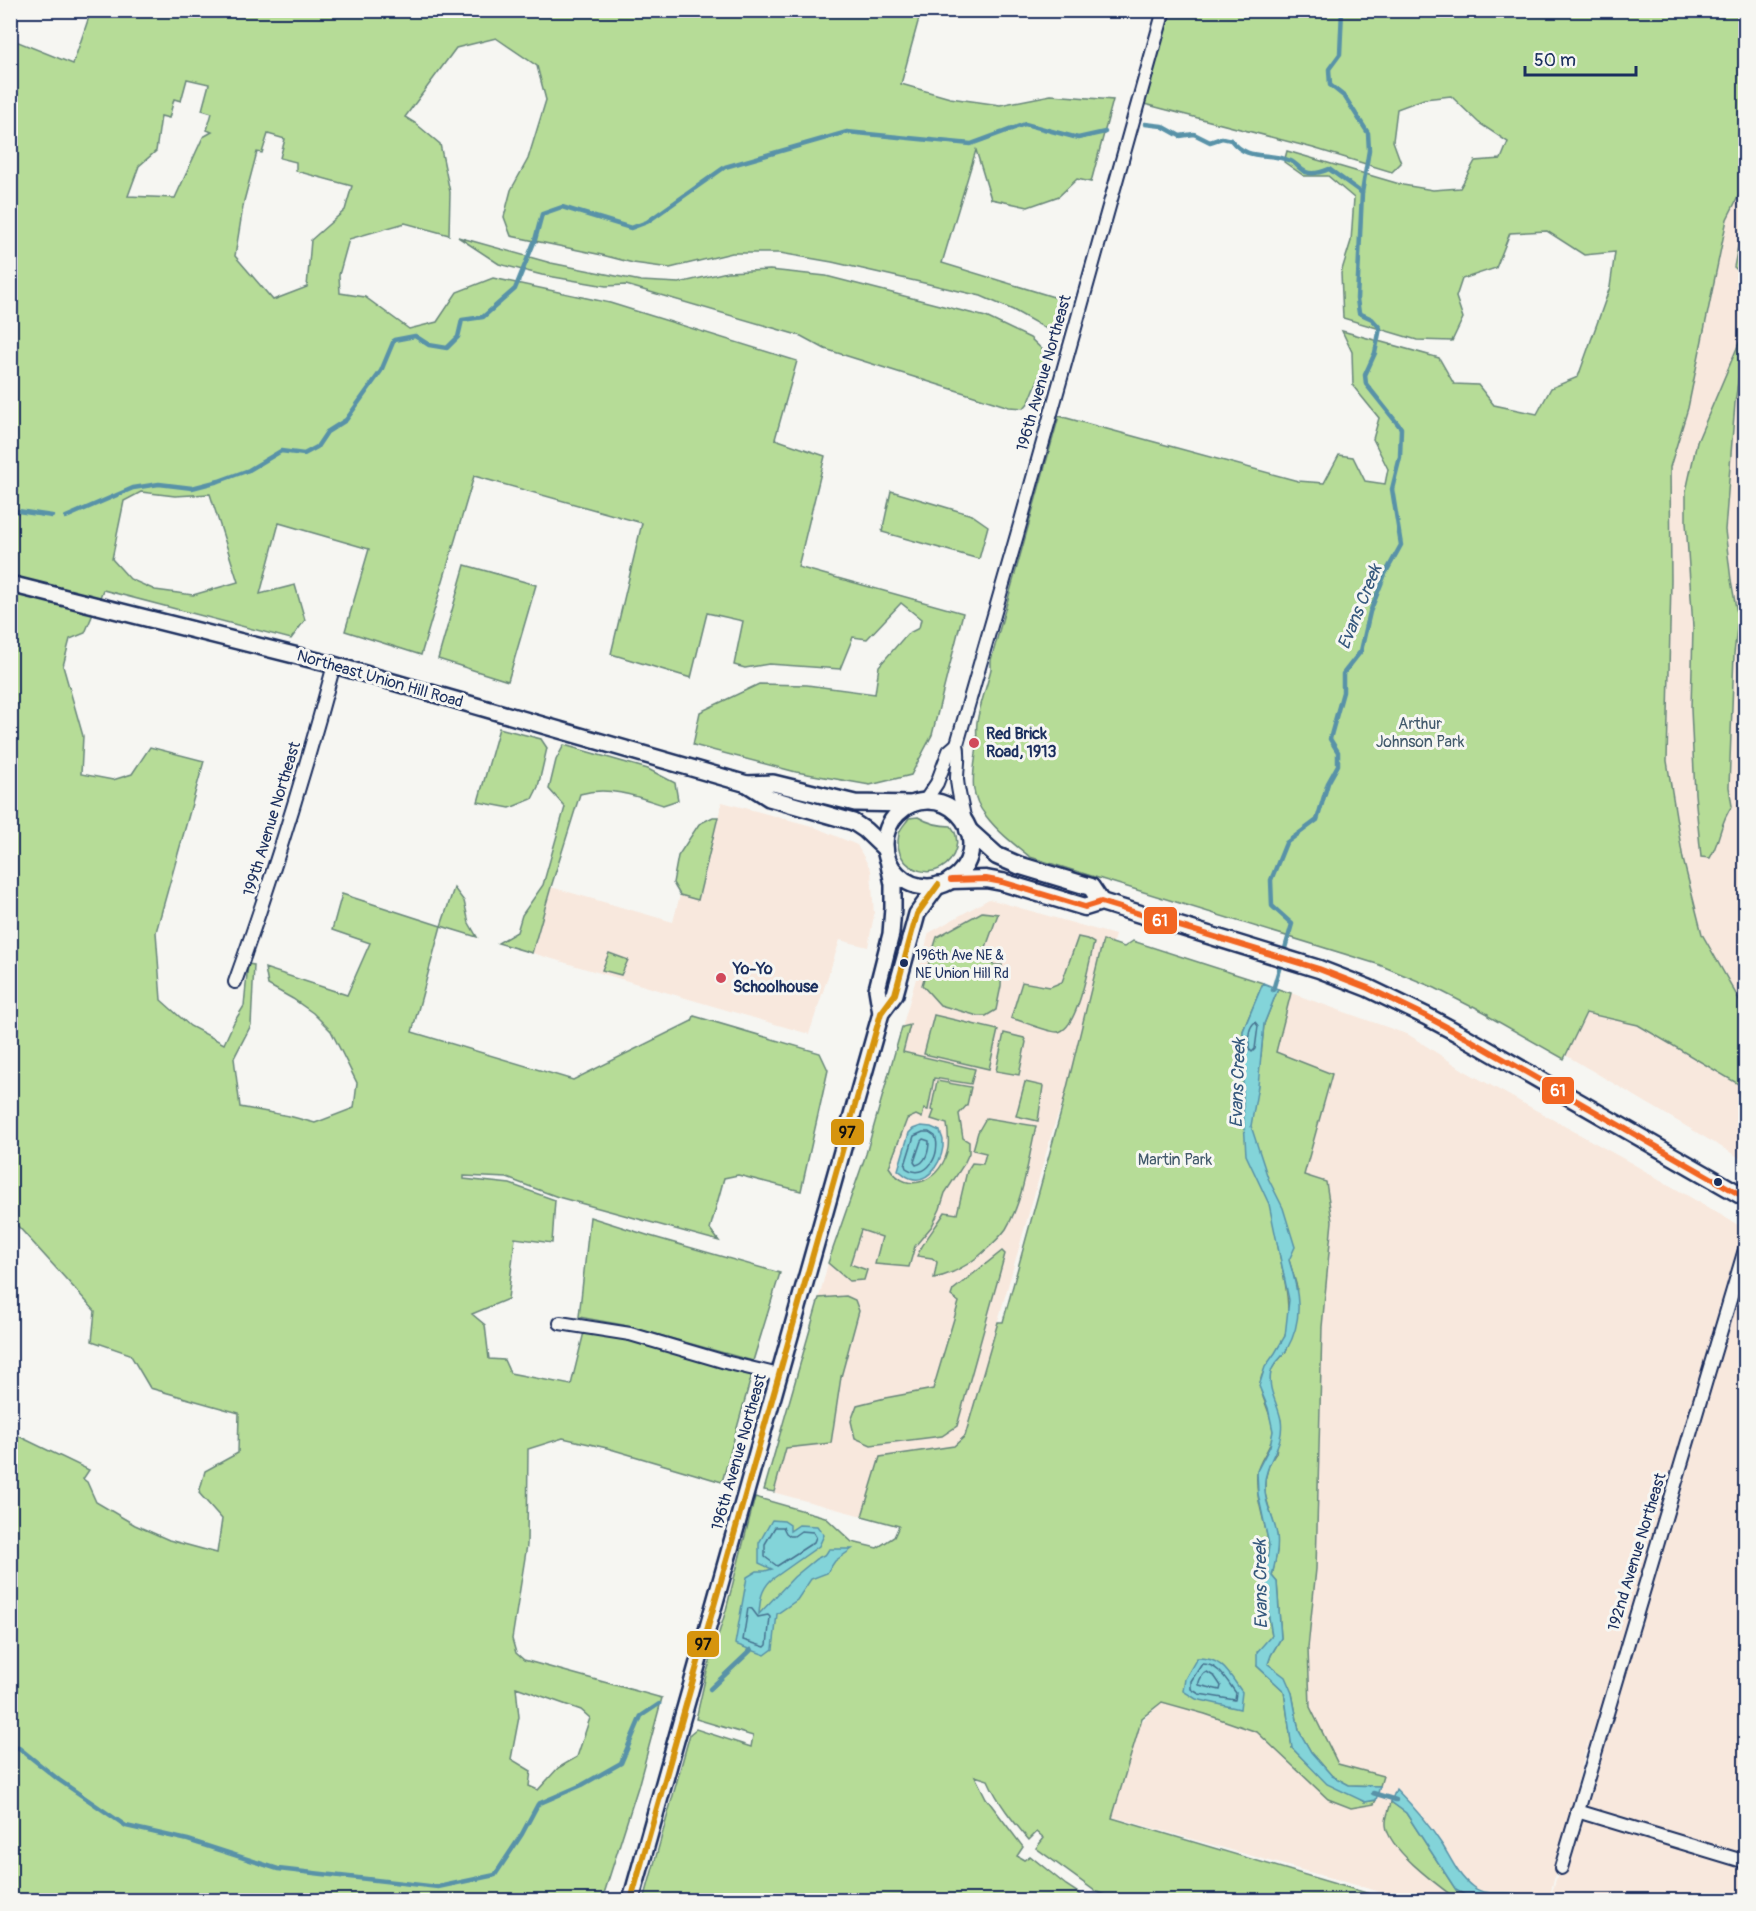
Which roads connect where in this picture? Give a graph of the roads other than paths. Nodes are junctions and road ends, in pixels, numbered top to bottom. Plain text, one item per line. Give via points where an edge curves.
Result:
1 (1164, 10) edge
2 (10, 584) edge
3 (334, 665) junction
4 (957, 744) junction
5 (747, 784) junction
6 (918, 802) junction
7 (967, 826) junction
8 (886, 854) junction
9 (945, 882) junction
10 (1101, 902) junction
11 (235, 982) dead end
12 (881, 1013) junction
13 (1746, 1198) edge
14 (1746, 1246) edge
15 (560, 1323) dead end
16 (779, 1374) junction
17 (1578, 1811) junction
18 (1746, 1863) edge
19 (1561, 1868) dead end
20 (631, 1900) edge

1 - 4 street, 196th Avenue Northeast
2 - 3 street, Northeast Union Hill Road
3 - 5 street, Northeast Union Hill Road
3 - 11 street, 199th Avenue Northeast via 268,892
4 - 6 street, 196th Avenue Northeast via 949,751 940,777
4 - 7 street, 196th Avenue Northeast via 958,791
5 - 6 street, Northeast Union Hill Road via 773,783 855,803
5 - 8 street, Northeast Union Hill Road via 769,798 853,822 866,830
6 - 7 street via 948,806
6 - 8 street via 900,811 891,822
7 - 9 street via 971,844 968,858 962,870
7 - 10 main road via 997,856 1091,887
8 - 9 street via 894,870 914,884
8 - 12 street, 196th Avenue Northeast via 893,884 893,908 891,934 877,989
9 - 10 main road via 986,879 1085,907
9 - 12 street, 196th Avenue Northeast via 917,914 895,994
10 - 13 main road via 1319,969 1368,988 1426,1016
12 - 16 street, 196th Avenue Northeast
14 - 17 street, 192nd Avenue Northeast
15 - 16 street via 630,1334
16 - 20 street, 196th Avenue Northeast
17 - 18 street
17 - 19 street, 192nd Avenue Northeast

